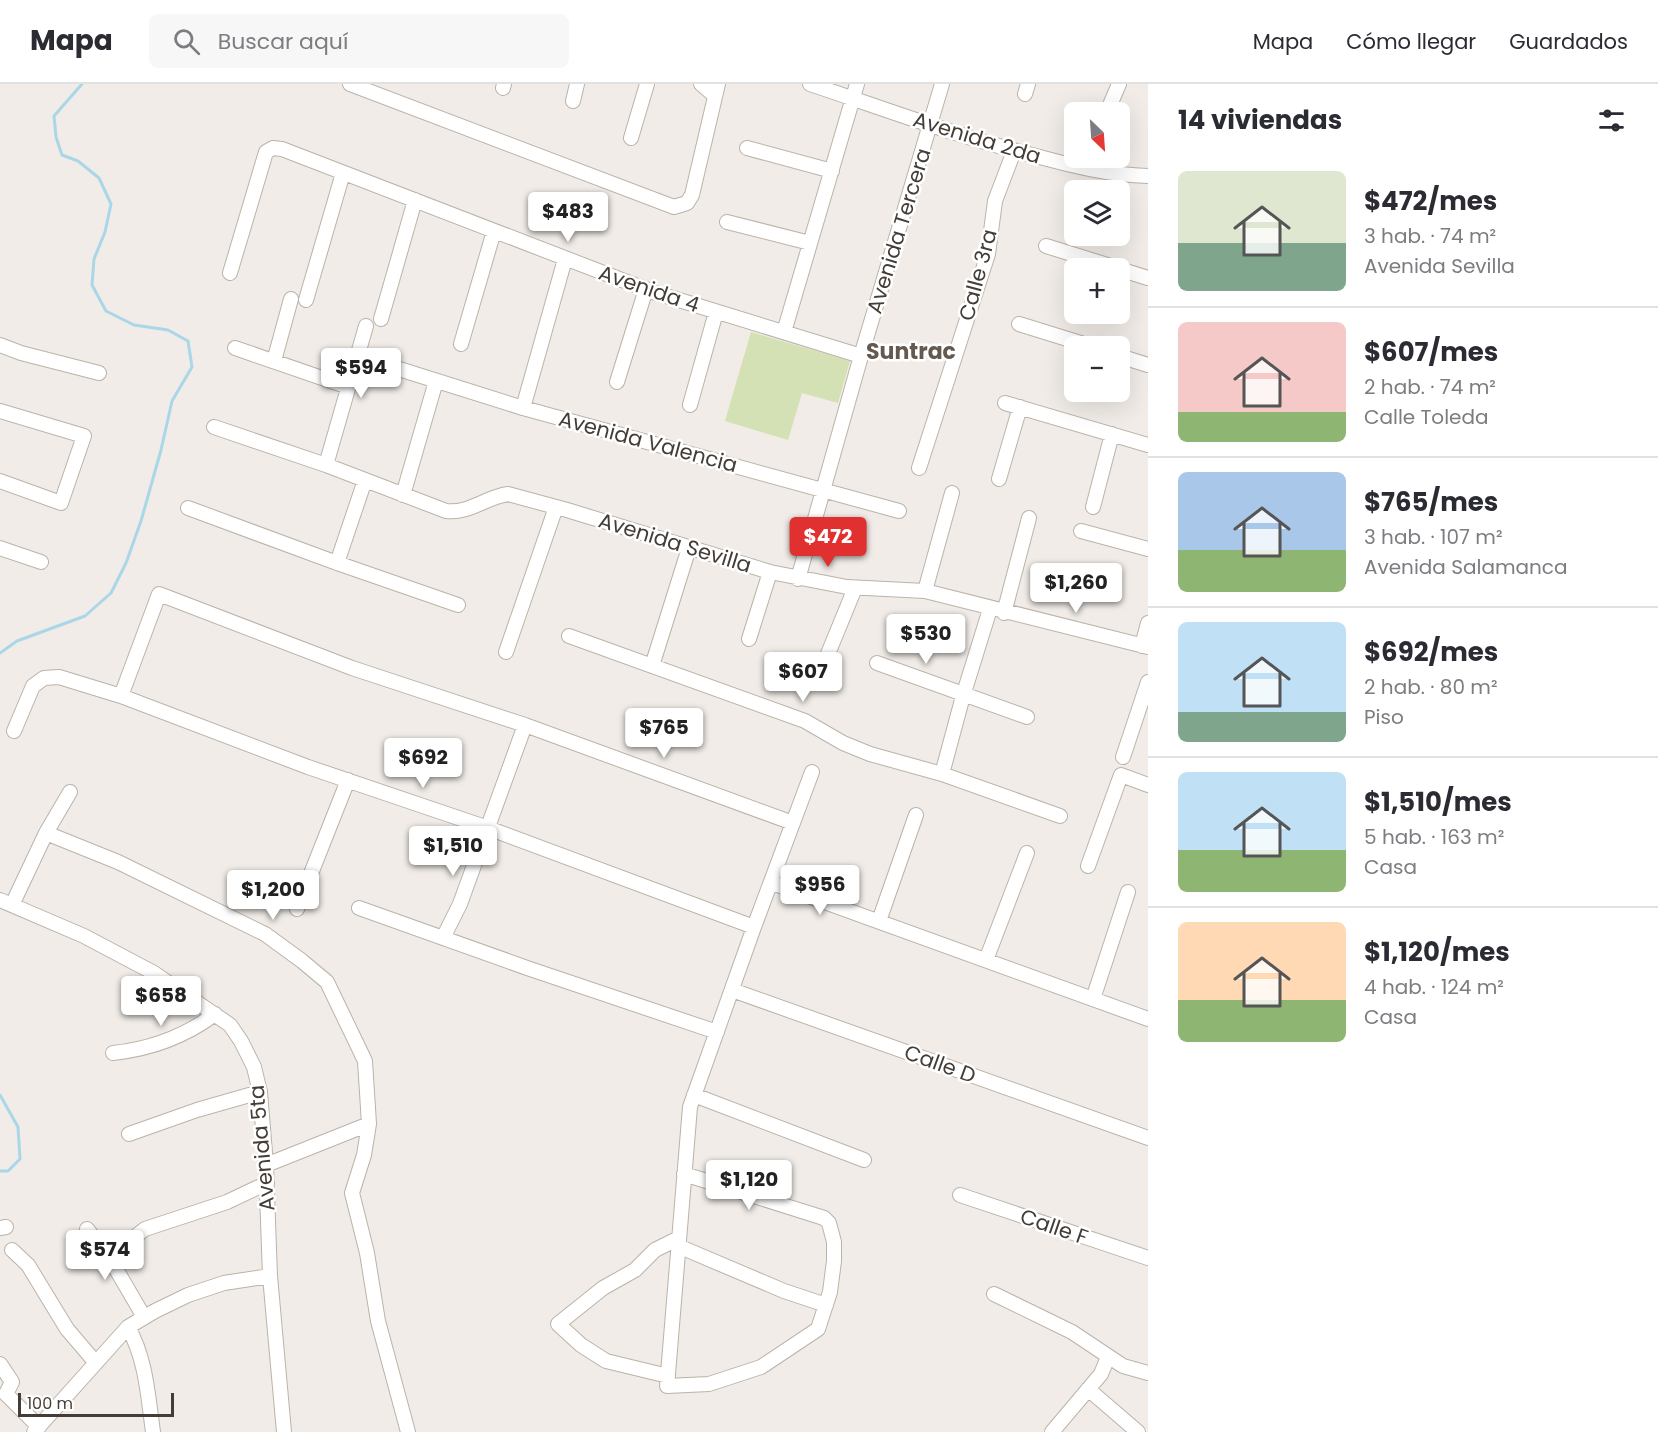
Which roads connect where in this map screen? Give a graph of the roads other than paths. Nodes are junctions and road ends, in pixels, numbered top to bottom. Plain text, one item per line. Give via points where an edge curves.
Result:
1 (350, 84) edge
2 (577, 84) edge
3 (647, 84) edge
4 (701, 84) edge
5 (810, 84) edge
6 (857, 84) edge
7 (942, 84) edge
8 (1119, 84) edge
9 (717, 90) edge
10 (853, 99) junction
11 (573, 101) dead end
12 (1111, 102) edge
13 (930, 125) junction
14 (631, 138) dead end
15 (747, 147) dead end
16 (1014, 151) junction
17 (1064, 159) edge
18 (1110, 168) edge
19 (832, 171) junction
20 (343, 173) junction
21 (1148, 176) edge
22 (415, 200) junction
23 (727, 222) dead end
24 (494, 231) junction
25 (810, 243) junction
26 (1046, 246) dead end
27 (1084, 258) edge
28 (565, 259) junction
29 (230, 273) dead end
30 (1130, 273) edge
31 (1148, 278) edge
32 (646, 289) junction
33 (291, 299) dead end
34 (306, 300) dead end
35 (716, 312) junction
36 (381, 319) dead end
37 (1019, 324) dead end
38 (366, 326) dead end
39 (784, 332) junction
40 (1064, 338) edge
41 (461, 344) dead end
42 (0, 345) edge
43 (235, 348) dead end
44 (861, 356) junction
45 (1130, 359) edge
46 (274, 362) junction
47 (1148, 365) edge
48 (399, 369) dead end
49 (99, 373) dead end
50 (436, 381) junction
51 (617, 382) dead end
52 (348, 387) junction
53 (1005, 403) dead end
54 (690, 405) dead end
55 (1020, 407) junction
56 (523, 408) junction
57 (0, 411) edge
58 (214, 427) dead end
59 (1112, 434) junction
60 (1148, 445) edge
61 (326, 465) junction
62 (919, 468) dead end
63 (999, 479) dead end
64 (365, 480) junction
65 (0, 481) edge
66 (824, 490) junction
67 (952, 492) dead end
68 (403, 495) junction
69 (556, 507) junction
70 (1094, 507) dead end
71 (188, 508) dead end
72 (899, 511) dead end
73 (1029, 518) dead end
74 (1081, 531) dead end
75 (0, 548) edge
76 (689, 548) junction
77 (1148, 549) edge
78 (41, 562) dead end
79 (337, 563) junction
80 (770, 572) junction
81 (798, 579) junction
82 (855, 588) junction
83 (925, 591) junction
84 (458, 605) dead end
85 (997, 611) junction
86 (1148, 623) edge
87 (569, 636) dead end
88 (749, 639) dead end
89 (1145, 646) edge
90 (506, 652) dead end
91 (877, 663) dead end
92 (652, 666) junction
93 (823, 666) dead end
94 (1148, 682) edge
95 (121, 696) junction
96 (963, 696) junction
97 (1027, 717) dead end
98 (525, 725) junction
99 (14, 731) dead end
100 (1123, 757) dead end
101 (812, 772) dead end
102 (942, 774) junction
103 (348, 780) junction
104 (1148, 785) edge
105 (70, 792) dead end
106 (916, 815) dead end
107 (1060, 816) dead end
108 (793, 823) junction
109 (488, 828) junction
110 (46, 833) junction
111 (1027, 853) dead end
112 (1088, 866) dead end
113 (772, 883) junction
114 (1128, 892) dead end
115 (6, 902) edge
116 (359, 908) dead end
117 (297, 909) dead end
118 (879, 921) junction
119 (754, 927) junction
120 (443, 938) junction
121 (986, 960) junction
122 (732, 990) junction
123 (1093, 999) junction
124 (215, 1014) junction
125 (1148, 1019) edge
126 (717, 1032) junction
127 (113, 1053) dead end
128 (260, 1092) junction
129 (694, 1095) junction
130 (369, 1124) junction
131 (129, 1134) dead end
132 (1148, 1138) edge
133 (864, 1160) dead end
134 (266, 1165) junction
135 (684, 1174) junction
136 (267, 1183) junction
137 (960, 1195) dead end
138 (87, 1229) dead end
139 (678, 1242) junction
140 (12, 1250) dead end
141 (109, 1257) junction
142 (1148, 1258) edge
143 (270, 1276) junction
144 (994, 1294) dead end
145 (826, 1305) junction
146 (144, 1317) junction
147 (128, 1327) junction
148 (1108, 1357) junction
149 (96, 1362) junction
150 (0, 1364) edge
151 (1148, 1373) edge
152 (668, 1376) junction
153 (1088, 1389) junction
154 (37, 1429) edge
155 (153, 1432) edge
156 (285, 1432) edge
157 (408, 1432) edge
158 (1052, 1432) edge
159 (1138, 1432) edge

1 - 9 street via 674,207 687,203 692,195
2 - 11 street
3 - 14 street
4 - 9 street
5 - 10 street, Avenida 2da
6 - 10 street
7 - 13 street, Avenida Tercera
8 - 12 street
10 - 13 street, Avenida 2da
10 - 19 street
13 - 16 street, Avenida 2da
13 - 44 street, Avenida Tercera
15 - 19 street
16 - 17 street, Avenida 2da
16 - 62 street, Calle 3ra via 995,201 988,254
18 - 21 street, Avenida 2da
19 - 25 street
20 - 22 street, Avenida 4
20 - 29 street, Avenida 4 via 282,149 266,152
20 - 34 street
22 - 24 street, Avenida 4
22 - 36 street
23 - 25 street
24 - 28 street, Avenida 4
24 - 41 street
25 - 39 street
26 - 27 street
28 - 32 street, Avenida 4
28 - 56 street
30 - 31 street
32 - 35 street, Avenida 4
32 - 51 street
33 - 46 street
35 - 39 street, Avenida 4
35 - 54 street
37 - 40 street
38 - 52 street
39 - 44 street, Avenida 4
42 - 49 street
43 - 46 street
44 - 66 street, Avenida Tercera
45 - 47 street
46 - 52 street
48 - 50 street, Avenida Valencia
50 - 56 street, Avenida Valencia
50 - 68 street
52 - 61 street
53 - 55 street
55 - 59 street
55 - 63 street
56 - 66 street, Avenida Valencia
57 - 65 street via 84,436 61,503
58 - 61 street, Avenida Sevilla
59 - 60 street
59 - 70 street
61 - 64 street, Avenida Sevilla
64 - 68 street, Avenida Sevilla
64 - 79 street
66 - 72 street, Avenida Valencia
66 - 81 street, Avenida Tercera
67 - 83 street
68 - 69 street, Avenida Sevilla via 457,513 508,494
69 - 76 street, Avenida Sevilla
69 - 90 street
71 - 79 street
73 - 85 street
74 - 77 street
75 - 78 street
76 - 80 street, Avenida Sevilla
76 - 92 street
79 - 84 street
80 - 81 street, Avenida Sevilla
80 - 88 street
81 - 82 street, Avenida Sevilla
82 - 83 street, Avenida Sevilla
82 - 93 street
83 - 85 street, Avenida Sevilla
85 - 89 street, Avenida Sevilla
85 - 96 street
86 - 89 street
87 - 92 street
91 - 96 street
92 - 102 street via 805,721 870,754
94 - 100 street
95 - 98 street via 159,594 352,668
95 - 99 street via 58,676 44,678 33,686
95 - 103 street
96 - 97 street
96 - 102 street
98 - 108 street
98 - 109 street
101 - 108 street
102 - 107 street
103 - 109 street
103 - 117 street
104 - 112 street via 1121,775
105 - 110 street
106 - 118 street
108 - 113 street
109 - 119 street
109 - 120 street
110 - 115 street
110 - 130 street via 118,862 265,934 327,982 365,1061
111 - 121 street
113 - 118 street
113 - 119 street
114 - 123 street
115 - 124 street, Avenida 5ta via 84,936 154,973
116 - 120 street
118 - 121 street
119 - 122 street
120 - 126 street
121 - 123 street
122 - 126 street
122 - 132 street, Calle D
123 - 125 street
124 - 127 street via 170,1040 140,1050
124 - 128 street, Avenida 5ta via 231,1025 241,1041 255,1067
126 - 129 street
128 - 131 street
128 - 134 street, Avenida 5ta
129 - 133 street
129 - 135 street
130 - 134 street
130 - 157 street via 352,1192 378,1320
134 - 136 street, Avenida 5ta
135 - 139 street
135 - 145 street via 824,1218 834,1242
136 - 141 street via 227,1202 145,1229
136 - 143 street, Avenida 5ta
137 - 142 street, Calle F
138 - 141 street
139 - 145 street via 784,1291
139 - 152 street
139 - 152 street via 655,1250 635,1270 603,1288 558,1324 606,1361
140 - 149 street via 28,1265 67,1329
141 - 146 street
143 - 146 street via 224,1283
143 - 156 street, Avenida 5ta
144 - 148 street via 1072,1332
145 - 152 street via 818,1329 761,1366 709,1384 667,1386
146 - 147 street
147 - 149 street
147 - 155 street via 144,1367
148 - 151 street
148 - 153 street via 1101,1374
149 - 154 street
150 - 154 street via 12,1382 6,1394
153 - 158 street
153 - 159 street

